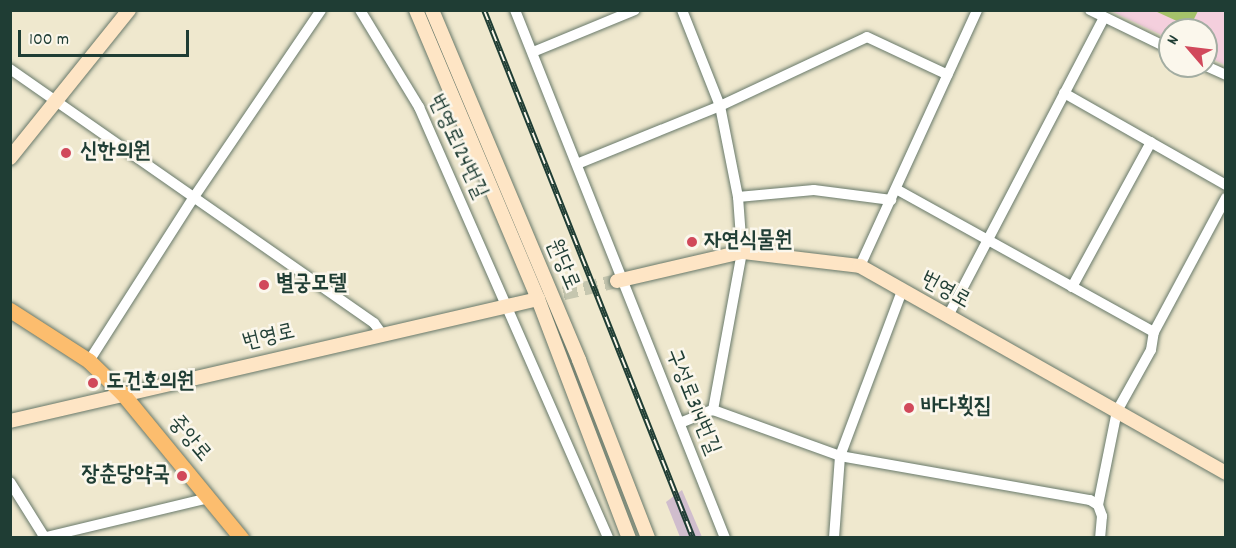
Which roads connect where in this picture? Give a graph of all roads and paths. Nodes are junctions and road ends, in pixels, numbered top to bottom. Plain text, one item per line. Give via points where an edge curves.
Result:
1 (129, 10) edge
2 (321, 10) edge
3 (360, 10) edge
4 (416, 10) edge
5 (432, 10) edge
6 (515, 10) edge
7 (635, 10) edge
8 (682, 10) edge
9 (977, 10) edge
10 (1090, 10) edge
11 (1104, 17) junction
12 (1158, 42) edge
13 (533, 52) junction
14 (10, 69) edge
15 (948, 75) junction
16 (1064, 93) junction
17 (55, 102) junction
18 (720, 106) junction
19 (1151, 142) junction
20 (10, 158) edge
21 (577, 164) junction
22 (1226, 185) edge
23 (896, 189) junction
24 (194, 197) junction
25 (738, 197) junction
26 (1226, 198) edge
27 (891, 200) junction
28 (987, 240) junction
29 (742, 252) junction
30 (860, 266) junction
31 (620, 281) junction
32 (1072, 287) junction
33 (902, 291) junction
34 (538, 299) junction
35 (506, 306) junction
36 (10, 310) edge
37 (948, 316) junction
38 (1154, 332) junction
39 (382, 334) junction
40 (89, 361) junction
41 (122, 393) junction
42 (713, 410) junction
43 (1117, 411) junction
44 (10, 422) edge
45 (680, 423) junction
46 (840, 456) junction
47 (1226, 473) edge
48 (10, 482) edge
49 (209, 498) junction
50 (1098, 505) junction
51 (44, 537) edge
52 (241, 537) edge
53 (608, 537) edge
54 (629, 537) edge
55 (648, 537) edge
56 (725, 537) edge
57 (834, 537) edge
58 (1100, 537) edge

1 - 17 street
2 - 24 street
3 - 35 street, 번영로124번길 via 419,107
4 - 34 street, 원당로
5 - 55 street, 원당로 via 579,360
6 - 13 street, 구성로314번길
7 - 13 street
8 - 18 street
9 - 15 street
10 - 11 street
11 - 12 street
11 - 16 street
13 - 21 street, 구성로314번길
14 - 17 street
15 - 18 street via 867,37
15 - 23 street
16 - 19 street
16 - 28 street
17 - 20 street
17 - 24 street
18 - 21 street
18 - 25 street
19 - 22 street
19 - 32 street
21 - 31 street, 구성로314번길
23 - 27 street
23 - 28 street
24 - 39 street via 374,323
24 - 40 street
25 - 27 street via 814,190
25 - 29 street
26 - 38 street
27 - 30 street
28 - 32 street
28 - 37 street
29 - 30 street, 번영로
29 - 31 street, 번영로
29 - 42 street
30 - 33 street, 번영로
31 - 45 street, 구성로314번길
32 - 38 street
33 - 37 street, 번영로
33 - 46 street
34 - 35 street, 번영로
34 - 54 street, 원당로
35 - 39 street, 번영로
35 - 53 street, 번영로124번길
36 - 40 main road, 중앙로
37 - 43 street, 번영로
38 - 43 street via 1151,351
39 - 41 street, 번영로
40 - 41 main road, 중앙로
41 - 44 street, 번영로
41 - 49 main road, 중앙로
42 - 45 street
42 - 46 street
43 - 47 street, 번영로
43 - 50 street
45 - 56 street, 구성로314번길
46 - 50 street via 1052,491
46 - 57 street
48 - 51 street
49 - 51 street
49 - 52 main road, 중앙로
50 - 58 street via 1102,516

